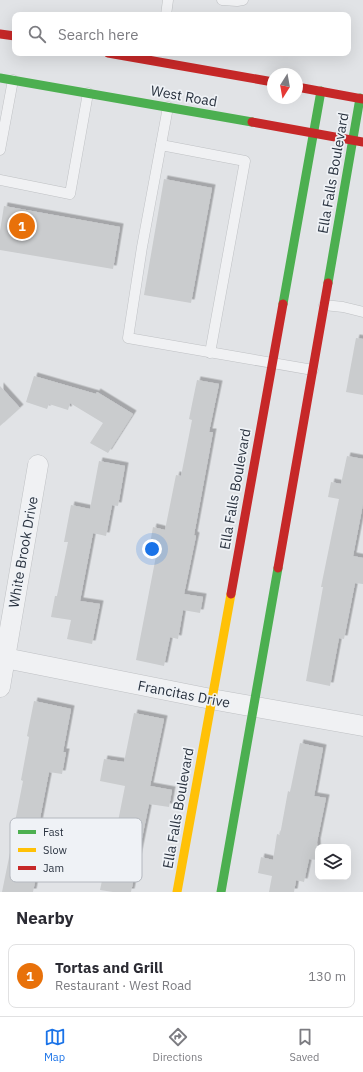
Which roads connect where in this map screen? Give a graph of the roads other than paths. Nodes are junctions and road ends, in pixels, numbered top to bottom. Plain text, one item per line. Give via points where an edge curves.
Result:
1 (168, 0) edge
2 (222, 0) edge
3 (243, 0) edge
4 (166, 12) edge
5 (0, 34) edge
6 (12, 36) edge
7 (146, 56) edge
8 (159, 57) edge
9 (0, 78) edge
10 (13, 80) junction
11 (267, 81) edge
12 (303, 88) edge
13 (322, 91) junction
14 (88, 93) junction
15 (361, 98) edge
16 (168, 108) junction
17 (314, 133) junction
18 (353, 140) junction
19 (363, 142) edge
20 (161, 144) junction
21 (0, 150) edge
22 (0, 180) edge
23 (324, 305) junction
24 (363, 312) edge
25 (210, 353) junction
26 (272, 364) junction
27 (313, 370) junction
28 (38, 465) dead end
29 (5, 658) junction
30 (0, 687) edge
31 (211, 700) junction
32 (254, 707) junction
33 (363, 726) edge
34 (177, 892) edge
35 (221, 892) edge

1 - 4 lane
2 - 3 lane
5 - 6 street
7 - 8 street, West Road
8 - 11 street, West Road
9 - 10 street, West Road
10 - 14 street, West Road
10 - 21 lane
12 - 13 street
13 - 15 street
13 - 17 street, Ella Falls Boulevard
14 - 16 street, West Road
14 - 22 lane via 70,194
15 - 18 street, Ella Falls Boulevard
16 - 17 street, West Road
16 - 20 lane
17 - 18 street, West Road
17 - 26 street, Ella Falls Boulevard
18 - 19 street, West Road
18 - 23 street, Ella Falls Boulevard
20 - 25 lane via 128,338
20 - 25 lane via 245,161
23 - 24 lane
23 - 27 street, Ella Falls Boulevard
25 - 26 lane
26 - 27 lane
26 - 31 street, Ella Falls Boulevard
27 - 32 street, Ella Falls Boulevard
28 - 29 street, White Brook Drive
29 - 30 street, White Brook Drive
29 - 31 street, Francitas Drive
31 - 32 street, Francitas Drive
31 - 34 street, Ella Falls Boulevard
32 - 33 street, Francitas Drive
32 - 35 street, Ella Falls Boulevard

